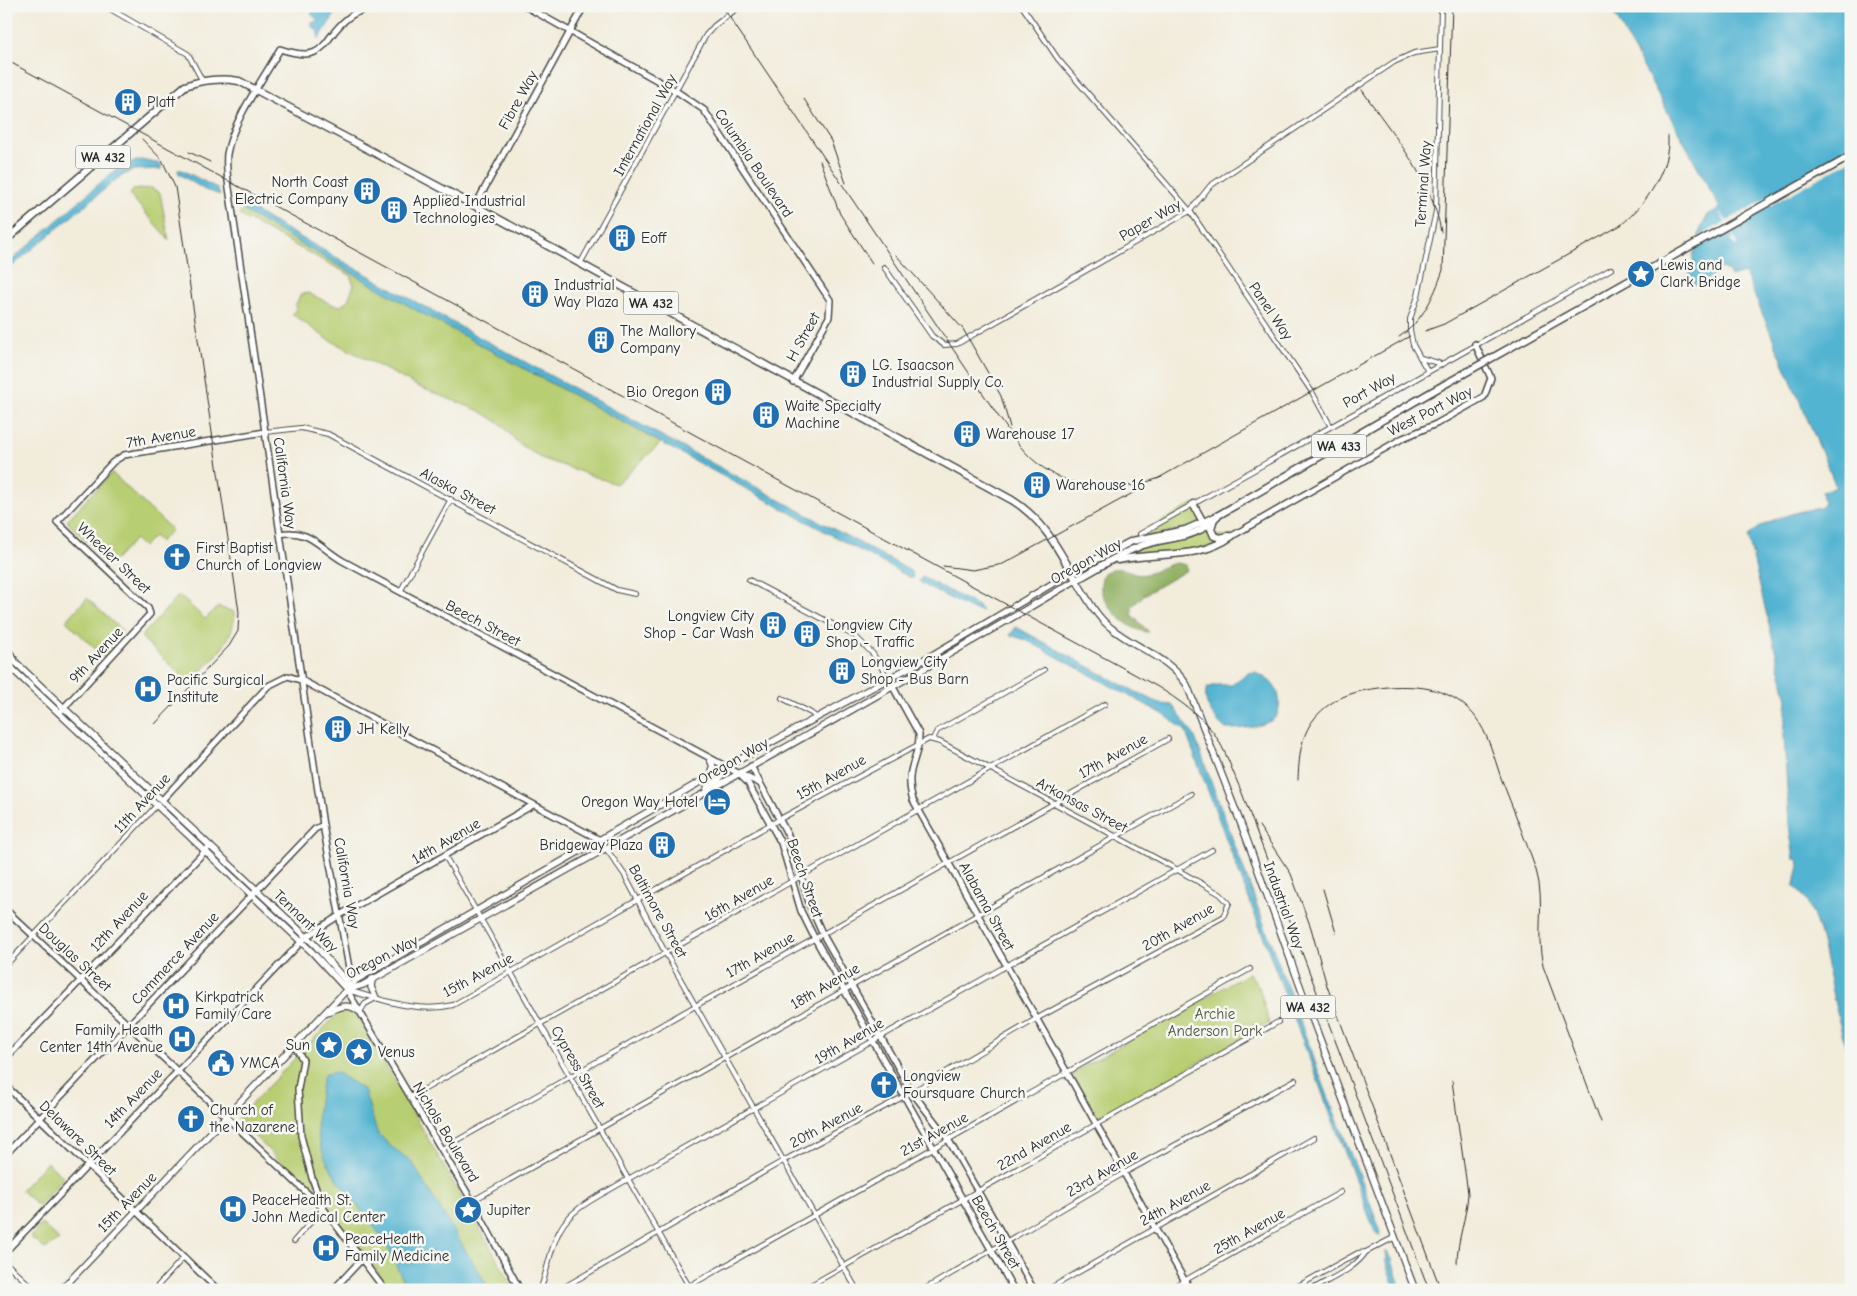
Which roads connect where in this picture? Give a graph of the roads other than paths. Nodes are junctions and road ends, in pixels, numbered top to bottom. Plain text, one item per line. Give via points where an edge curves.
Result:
1 (105, 6) edge
2 (378, 6) edge
3 (525, 6) edge
4 (584, 6) edge
5 (740, 6) edge
6 (1022, 6) edge
7 (1441, 6) edge
8 (570, 32) junction
9 (1440, 49) junction
10 (202, 80) junction
11 (257, 90) junction
12 (676, 91) junction
13 (1851, 156) edge
14 (475, 206) junction
15 (1190, 211) junction
16 (6, 240) edge
17 (580, 264) junction
18 (884, 267) dead end
19 (1611, 269) dead end
20 (831, 303) joint
21 (1474, 344) junction
22 (1419, 358) junction
23 (1440, 363) junction
24 (1427, 370) junction
25 (793, 382) junction
26 (1330, 425) junction
27 (265, 432) junction
28 (451, 499) junction
29 (1193, 504) junction
30 (1215, 519) junction
31 (57, 522) joint
32 (1203, 522) junction
33 (280, 534) junction
34 (1140, 534) dead end
35 (1232, 536) junction
36 (1109, 562) junction
37 (1072, 572) junction
38 (749, 580) dead end
39 (1076, 580) junction
40 (400, 592) junction
41 (636, 594) dead end
42 (150, 614) joint
43 (6, 648) edge
44 (6, 653) edge
45 (14, 660) junction
46 (6, 662) edge
47 (1044, 670) dead end
48 (888, 678) junction
49 (303, 680) junction
50 (892, 687) junction
51 (782, 698) dead end
52 (1105, 704) dead end
53 (62, 710) junction
54 (817, 718) junction
55 (933, 739) junction
56 (1168, 739) dead end
57 (919, 742) junction
58 (710, 759) junction
59 (751, 766) junction
60 (726, 768) junction
61 (991, 769) junction
62 (738, 774) junction
63 (711, 777) junction
64 (762, 784) junction
65 (706, 791) junction
66 (1191, 794) dead end
67 (162, 800) junction
68 (1053, 802) junction
69 (533, 805) junction
70 (157, 806) junction
71 (919, 810) junction
72 (780, 819) junction
73 (771, 824) junction
74 (323, 825) junction
75 (1116, 836) junction
76 (600, 840) junction
77 (607, 847) junction
78 (207, 849) junction
79 (1212, 850) dead end
80 (445, 856) junction
81 (948, 862) junction
82 (1176, 869) junction
83 (801, 876) junction
84 (792, 881) junction
85 (256, 890) junction
86 (251, 895) junction
87 (638, 900) junction
88 (1229, 903) joint
89 (6, 910) edge
90 (475, 910) junction
91 (977, 914) junction
92 (340, 915) junction
93 (481, 919) junction
94 (822, 933) junction
95 (34, 936) junction
96 (814, 937) junction
97 (304, 940) junction
98 (665, 952) junction
99 (6, 965) edge
100 (1007, 967) junction
101 (1250, 969) dead end
102 (512, 972) junction
103 (372, 979) junction
104 (81, 980) junction
105 (852, 985) junction
106 (347, 990) junction
107 (844, 990) junction
108 (376, 998) junction
109 (696, 1004) junction
110 (360, 1012) junction
111 (325, 1013) junction
112 (1036, 1019) junction
113 (1278, 1022) dead end
114 (540, 1024) junction
115 (129, 1025) junction
116 (881, 1036) junction
117 (872, 1041) junction
118 (294, 1045) junction
119 (6, 1058) edge
120 (725, 1058) junction
121 (176, 1070) junction
122 (1067, 1073) junction
123 (570, 1076) junction
124 (1295, 1080) dead end
125 (6, 1086) edge
126 (912, 1092) junction
127 (904, 1096) junction
128 (411, 1097) junction
129 (754, 1108) junction
130 (40, 1118) junction
131 (227, 1118) junction
132 (1096, 1124) junction
133 (600, 1129) junction
134 (1314, 1138) dead end
135 (948, 1139) junction
136 (933, 1147) junction
137 (442, 1149) junction
138 (6, 1154) edge
139 (783, 1161) junction
140 (87, 1164) junction
141 (1124, 1173) junction
142 (628, 1179) junction
143 (978, 1191) junction
144 (1341, 1192) dead end
145 (963, 1200) junction
146 (472, 1201) junction
147 (323, 1208) junction
148 (135, 1211) junction
149 (814, 1214) junction
150 (1154, 1228) junction
151 (659, 1232) junction
152 (1395, 1237) junction
153 (294, 1241) dead end
154 (1007, 1242) junction
155 (6, 1250) edge
156 (992, 1251) junction
157 (1366, 1252) junction
158 (184, 1258) junction
159 (363, 1258) junction
160 (6, 1263) edge
161 (844, 1266) junction
162 (1184, 1281) junction
163 (689, 1288) edge
164 (35, 1290) edge
165 (61, 1290) edge
166 (154, 1290) edge
167 (218, 1290) edge
168 (333, 1290) edge
169 (385, 1290) edge
170 (520, 1290) edge
171 (545, 1290) edge
172 (559, 1290) edge
173 (682, 1290) edge
174 (802, 1290) edge
175 (857, 1290) edge
176 (923, 1290) edge
177 (1014, 1290) edge
178 (1034, 1290) edge
179 (1047, 1290) edge
180 (1168, 1290) edge
181 (1190, 1290) edge
182 (1291, 1290) edge
183 (1311, 1290) edge
184 (1415, 1290) edge

1 - 10 street via 177,45 188,54
2 - 11 street, California Way via 353,15 322,49 310,54 280,49
3 - 8 street, Columbia Boulevard
4 - 8 street, Fibre Way
5 - 12 street, International Way via 706,36
6 - 15 street, Panel Way via 1058,59
7 - 9 street, Terminal Way
8 - 12 street, Columbia Boulevard
8 - 14 street, Fibre Way
9 - 15 street, Paper Way via 1414,53 1394,62 1210,186
9 - 22 street, Terminal Way via 1436,211 1410,324 1411,339
10 - 11 highway, WA 432 via 222,78 239,81
10 - 16 highway, WA 432 via 173,95
11 - 14 highway, WA 432
11 - 27 street, California Way via 232,138 226,162
12 - 17 street, International Way
12 - 20 street, Columbia Boulevard via 704,110 827,292
13 - 30 highway, Oregon Way / WA 433, bridge via 1432,391
14 - 17 highway, WA 432
15 - 18 street, Paper Way via 951,346 932,336
15 - 26 street, Panel Way via 1312,392
17 - 25 highway, WA 432
19 - 21 street, Port Way
20 - 25 street, H Street via 829,317
21 - 23 street, Port Way
21 - 35 street, West Port Way via 1491,378 1484,398 1403,438
22 - 23 street
22 - 24 street, Terminal Way
23 - 24 street, Port Way
24 - 26 street, Port Way
25 - 37 highway, WA 432 via 1023,507 1050,534
26 - 29 street, Port Way
27 - 28 street, Alaska Street via 301,428 322,431
27 - 31 street, 7th Avenue via 124,455
27 - 33 street, California Way
28 - 40 street
28 - 41 street, Alaska Street via 618,590
29 - 32 highway
29 - 34 street, Port Way
30 - 32 highway, Oregon Way / WA 433
30 - 35 highway via 1211,528 1214,536
30 - 36 highway, Oregon Way / WA 433 via 1176,539 1140,546
31 - 42 street, Wheeler Street via 148,608
32 - 37 highway, Oregon Way / WA 433 via 1185,530 1132,541
33 - 40 street, Beech Street via 298,532 306,535 343,562
33 - 49 street, California Way
35 - 36 highway via 1199,552 1142,555
36 - 39 highway, Oregon Way / WA 433
37 - 39 highway, Industrial Way / WA 432
37 - 48 main road, Oregon Way
38 - 48 street via 855,636 873,654
39 - 50 main road, Oregon Way
39 - 152 main road, Industrial Way / WA 432 via 1109,627 1170,664 1187,685
40 - 58 street, Beech Street
42 - 53 street, 9th Avenue
43 - 45 highway
44 - 45 main road, Tennant Way
45 - 53 main road, Tennant Way
46 - 53 main road, Tennant Way
47 - 55 street via 937,731
48 - 50 street
48 - 54 main road, Oregon Way
49 - 67 street, 11th Avenue via 288,676 268,686
49 - 69 street, Baltimore Street
49 - 74 street, California Way
50 - 57 street via 916,726
50 - 59 main road, Oregon Way
51 - 54 street
52 - 61 street, 16th Avenue
53 - 67 main road, Tennant Way
53 - 70 main road, Tennant Way
54 - 60 main road, Oregon Way
55 - 57 street
55 - 61 street, Arkansas Street
56 - 68 street, 17th Avenue
57 - 71 street, Alabama Street via 909,781
57 - 72 street, 15th Avenue
58 - 60 street, Beech Street
58 - 63 main road via 714,767
59 - 62 main road, Oregon Way
59 - 64 street, Beech Street
60 - 62 street, Beech Street
60 - 63 main road, Oregon Way
60 - 65 main road
61 - 68 street, Arkansas Street
61 - 71 street, 16th Avenue
62 - 64 street
62 - 65 main road, Oregon Way
62 - 73 street, Beech Street via 748,783
63 - 76 main road, Oregon Way
64 - 72 street, Beech Street
65 - 77 main road, Oregon Way
66 - 75 street, 18th Avenue
67 - 70 street, 11th Avenue
67 - 78 main road, Tennant Way
68 - 75 street, Arkansas Street
68 - 81 street, 17th Avenue
69 - 76 street, Baltimore Street
69 - 80 street, 14th Avenue
70 - 78 main road, Tennant Way
70 - 95 street, 11th Avenue
71 - 81 street, Alabama Street
71 - 83 street, 16th Avenue
72 - 73 street, 15th Avenue
72 - 83 street, Beech Street via 791,841
73 - 84 street, Beech Street via 781,843
73 - 87 street, 15th Avenue
74 - 85 street, Commerce Avenue via 315,829
74 - 92 street, California Way
75 - 82 street, Arkansas Street
75 - 91 street, 18th Avenue
76 - 77 street, Baltimore Street
76 - 90 main road, Oregon Way
77 - 87 street, Baltimore Street
77 - 93 main road, Oregon Way
78 - 85 main road, Tennant Way
78 - 86 main road, Tennant Way
78 - 104 street, 12th Avenue
79 - 82 street, 19th Avenue
80 - 90 street, Cypress Street
80 - 92 street, 14th Avenue
81 - 91 street, Alabama Street
81 - 94 street, 17th Avenue
82 - 88 street, Arkansas Street via 1220,894
82 - 100 street, 19th Avenue
83 - 84 street, 16th Avenue
83 - 94 street, Beech Street
84 - 96 street, Beech Street via 801,911
84 - 98 street, 16th Avenue
85 - 86 street, Commerce Avenue
85 - 97 main road, Tennant Way
86 - 97 main road, Tennant Way
86 - 115 street, Commerce Avenue
87 - 98 street, Baltimore Street
87 - 102 street, 15th Avenue
88 - 112 street, 20th Avenue via 1223,917
89 - 95 street, Douglas Street
90 - 93 street, Cypress Street
90 - 106 main road, Oregon Way via 356,980
91 - 100 street, Alabama Street
91 - 105 street, 18th Avenue
92 - 97 street, 14th Avenue
92 - 106 street, California Way via 349,968
93 - 102 street, Cypress Street
93 - 103 main road, Oregon Way
94 - 96 street, 17th Avenue
94 - 105 street, Beech Street
95 - 99 street, 11th Avenue
95 - 104 street, Douglas Street
96 - 107 street, Beech Street
96 - 109 street, 17th Avenue
97 - 106 main road, Tennant Way via 334,965 345,980
97 - 121 street, 14th Avenue
98 - 109 street, Baltimore Street
98 - 114 street, 16th Avenue
100 - 112 street, Alabama Street
100 - 116 street, 19th Avenue
101 - 122 street, 21st Avenue
102 - 108 street, 15th Avenue via 452,1005 436,1009 415,1008
102 - 114 street, Cypress Street
103 - 106 main road, Oregon Way
103 - 108 main road via 370,984
104 - 115 street, Douglas Street
104 - 119 street, 12th Avenue
105 - 107 street, 18th Avenue
105 - 116 street, Beech Street
106 - 108 street, 15th Avenue
106 - 110 street, Nichols Boulevard
106 - 111 main road, 15th Avenue
107 - 117 street, Beech Street
107 - 120 street, 18th Avenue
108 - 110 street via 365,1004
109 - 120 street, Baltimore Street
109 - 123 street, 17th Avenue
110 - 111 main road via 344,1005
110 - 128 street, Nichols Boulevard
111 - 118 main road, 15th Avenue
112 - 122 street, Alabama Street
112 - 126 street, 20th Avenue
113 - 132 street, 22nd Avenue
114 - 123 street, Cypress Street
114 - 128 street, 16th Avenue
115 - 121 street, Douglas Street
115 - 130 street, Commerce Avenue
116 - 117 street, 19th Avenue
116 - 126 street, Beech Street
117 - 127 street, Beech Street
117 - 129 street, 19th Avenue
118 - 131 main road, 15th Avenue
118 - 147 street via 303,1060 298,1089 301,1136
120 - 129 street, Baltimore Street
120 - 133 street, 18th Avenue
121 - 131 street, Douglas Street
121 - 140 street, 14th Avenue
122 - 132 street, Alabama Street
122 - 135 street, 21st Avenue
123 - 133 street, Cypress Street
123 - 137 street, 17th Avenue
124 - 141 street, 23rd Avenue
125 - 130 street, Delaware Street
126 - 127 street, 20th Avenue
126 - 135 street, Beech Street
127 - 136 street, Beech Street
127 - 139 street, 20th Avenue
128 - 137 street, Nichols Boulevard
129 - 139 street, Baltimore Street
129 - 142 street, 19th Avenue
130 - 138 street, Commerce Avenue
130 - 140 street, Delaware Street
131 - 147 street, Douglas Street
131 - 148 main road, 15th Avenue
132 - 141 street, Alabama Street
132 - 143 street, 22nd Avenue
133 - 142 street, Cypress Street
133 - 146 street, 18th Avenue
134 - 150 street, 24th Avenue
135 - 136 street, 21st Avenue
135 - 143 street, Beech Street
136 - 145 street, Beech Street
136 - 149 street, 21st Avenue
137 - 146 street, Nichols Boulevard
139 - 149 street, Baltimore Street
139 - 151 street, 20th Avenue
140 - 148 street, Delaware Street
140 - 155 street, 14th Avenue
141 - 150 street, Alabama Street
141 - 154 street, 23rd Avenue
142 - 151 street, Cypress Street
142 - 171 street, 19th Avenue via 581,1208 564,1223 556,1238 542,1285
143 - 145 street, 22nd Avenue
143 - 154 street, Beech Street
144 - 162 street, 25th Avenue
145 - 156 street, Beech Street
145 - 161 street, 22nd Avenue
146 - 170 street, Nichols Boulevard
147 - 153 street
147 - 159 street
148 - 158 street, Delaware Street
148 - 165 main road, 15th Avenue
149 - 161 street, Baltimore Street
149 - 163 street, 21st Avenue
150 - 162 street, Alabama Street
150 - 179 street, 24th Avenue
151 - 163 street, Cypress Street
151 - 172 street, 20th Avenue
152 - 157 street
152 - 184 main road, Industrial Way / WA 432
154 - 156 street, 23rd Avenue
154 - 178 street, Beech Street
156 - 176 street, 23rd Avenue
156 - 177 street, Beech Street
157 - 182 street via 1358,1253
157 - 183 street via 1348,1269
158 - 166 street
158 - 167 street, Delaware Street
159 - 168 street
159 - 169 street
160 - 164 street
161 - 174 street, 22nd Avenue
161 - 175 street, Baltimore Street
162 - 180 street, 25th Avenue
162 - 181 street, Alabama Street
163 - 173 street, 21st Avenue

